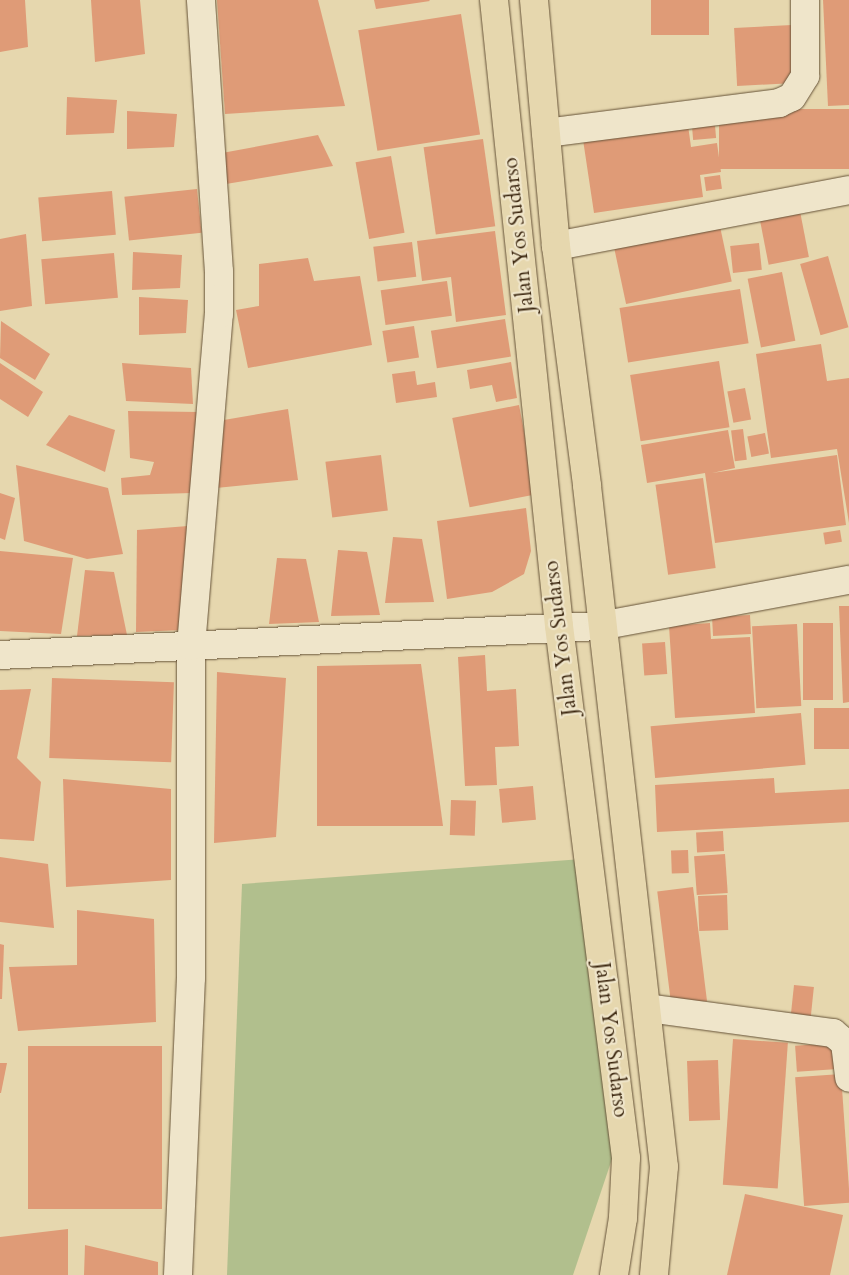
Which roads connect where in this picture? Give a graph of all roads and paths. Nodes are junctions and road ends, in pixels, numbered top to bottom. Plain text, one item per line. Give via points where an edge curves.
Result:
1 (201, 0) edge
2 (494, 0) edge
3 (534, 0) edge
4 (804, 0) edge
5 (546, 133) junction
6 (849, 190) edge
7 (556, 246) junction
8 (849, 580) edge
9 (559, 626) junction
10 (600, 626) junction
11 (190, 646) junction
12 (0, 654) edge
13 (647, 1008) junction
14 (849, 1078) edge
15 (178, 1275) edge
16 (614, 1275) edge
17 (654, 1275) edge

1 - 11 street via 219,314
2 - 9 highway, Jalan Yos Sudarso
3 - 5 highway, Jalan Yos Sudarso
4 - 5 street via 805,76 792,97 779,103
5 - 7 highway, Jalan Yos Sudarso
6 - 7 street
7 - 10 highway, Jalan Yos Sudarso via 587,486
8 - 10 street
9 - 10 street
9 - 11 street
9 - 16 highway, Jalan Yos Sudarso via 626,1158 623,1218
10 - 13 highway, Jalan Yos Sudarso
11 - 12 street
11 - 15 street via 191,978
13 - 14 street via 833,1032 846,1043
13 - 17 highway, Jalan Yos Sudarso via 664,1167

